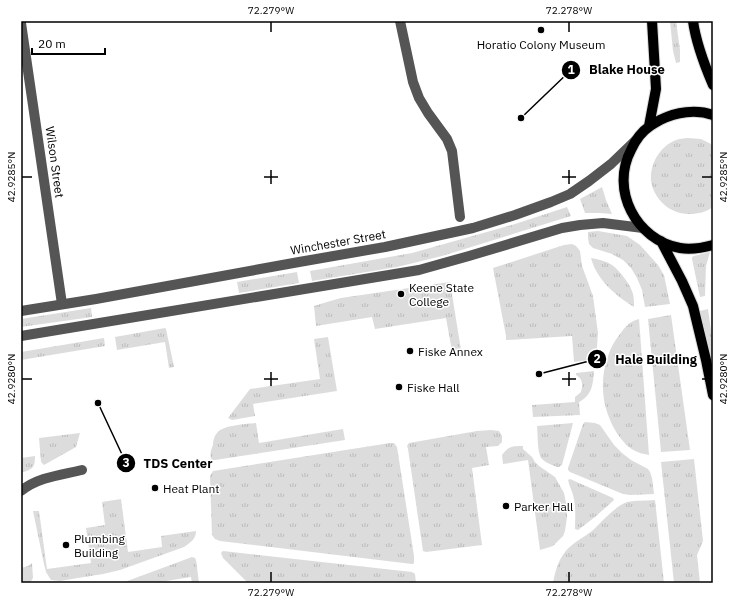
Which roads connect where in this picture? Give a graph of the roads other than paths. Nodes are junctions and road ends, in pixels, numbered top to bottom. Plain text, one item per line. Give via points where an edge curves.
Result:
1 (400, 21) edge
2 (652, 21) edge
3 (693, 21) edge
4 (21, 22) edge
5 (704, 64) junction
6 (713, 73) edge
7 (713, 84) edge
8 (713, 115) edge
9 (649, 126) junction
10 (636, 140) junction
11 (460, 217) dead end
12 (643, 228) junction
13 (661, 241) junction
14 (713, 245) edge
15 (62, 304) junction
16 (21, 311) edge
17 (21, 336) edge
18 (713, 395) edge
19 (82, 470) dead end
20 (21, 491) edge

1 - 11 street via 419,98 447,139 452,151
2 - 9 main road via 656,89
3 - 5 main road
4 - 15 street, Wilson Street
5 - 6 street
5 - 7 main road
8 - 9 main road via 688,112 668,116
9 - 10 main road
10 - 12 main road via 627,157 623,176 625,195 631,213
10 - 15 street, Winchester Street via 611,164 570,194 473,228 385,247
12 - 13 main road
12 - 17 street via 603,224 562,228 419,270
13 - 14 main road via 680,248 700,249
13 - 18 main road via 693,306
15 - 16 street, Winchester Street
19 - 20 street via 38,480

